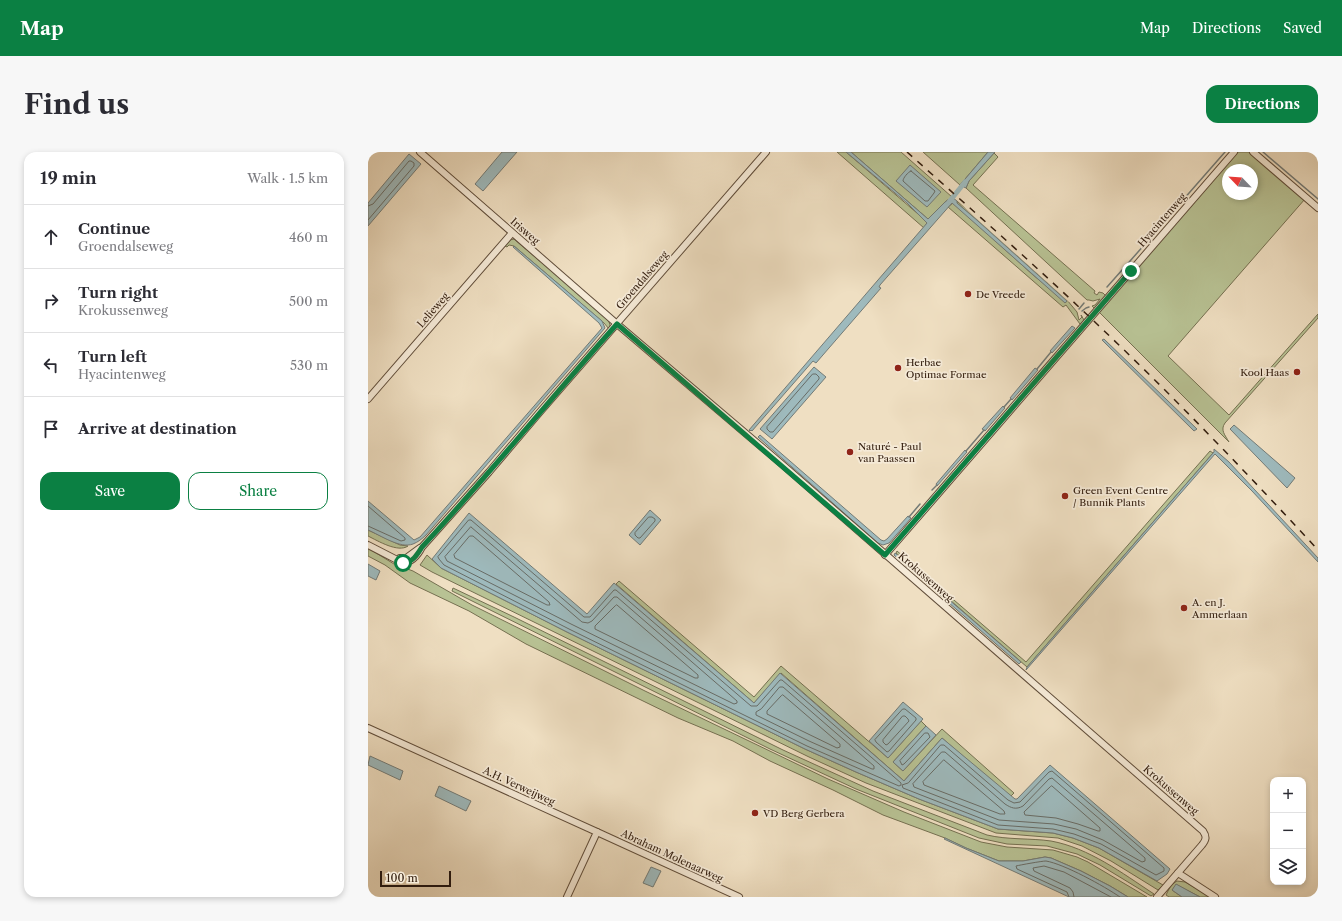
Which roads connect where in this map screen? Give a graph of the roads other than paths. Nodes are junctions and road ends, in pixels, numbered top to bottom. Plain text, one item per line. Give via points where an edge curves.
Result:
1 (420, 152) edge
2 (766, 152) edge
3 (1234, 152) edge
4 (1253, 152) edge
5 (1318, 208) edge
6 (512, 233) junction
7 (617, 324) junction
8 (368, 400) edge
9 (368, 545) edge
10 (422, 547) junction
11 (388, 554) junction
12 (885, 555) junction
13 (400, 558) junction
14 (410, 563) junction
15 (368, 728) edge
16 (597, 832) junction
17 (1178, 873) junction
18 (568, 897) edge
19 (739, 897) edge
20 (1157, 897) edge
21 (1215, 897) edge

1 - 6 street, Irisweg
2 - 7 street, Groendalseweg
3 - 12 street, Hyacintenweg
4 - 5 street
6 - 7 street, Irisweg
6 - 8 street, Lelieweg
7 - 10 street, Groendalseweg
7 - 12 street, Krokussenweg
9 - 11 street
10 - 13 street, Groendalseweg via 404,559
10 - 14 street, Groendalseweg
11 - 13 street
11 - 14 street via 403,563
12 - 17 street, Krokussenweg via 1203,831 1206,840
13 - 14 street
15 - 16 street, A.H. Verweijweg
16 - 18 street
16 - 19 street, Abraham Molenaarweg
17 - 20 street
17 - 21 street

